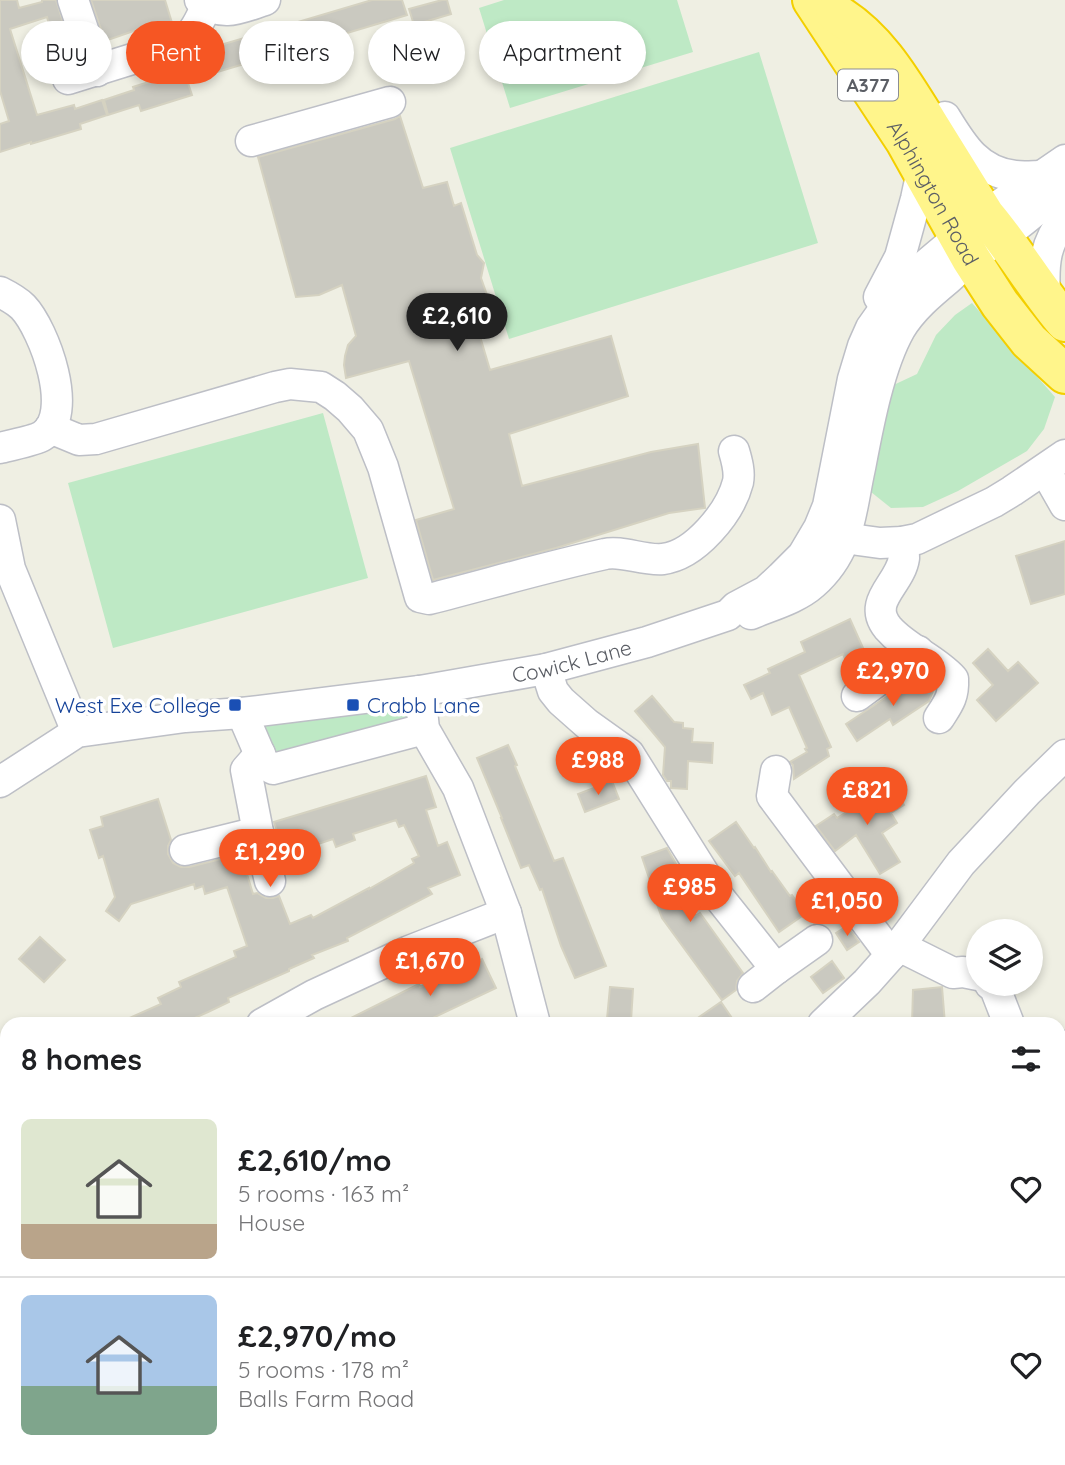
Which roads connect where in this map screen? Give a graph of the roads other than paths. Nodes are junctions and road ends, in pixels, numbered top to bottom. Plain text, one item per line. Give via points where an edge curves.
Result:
1 (73, 0) edge
2 (265, 0) edge
3 (812, 0) edge
4 (204, 3) edge
5 (80, 21) edge
6 (112, 67) edge
7 (897, 74) junction
8 (390, 102) dead end
9 (251, 141) dead end
10 (922, 171) junction
11 (1058, 174) edge
12 (1065, 216) edge
13 (979, 237) junction
14 (0, 292) edge
15 (1055, 308) edge
16 (871, 328) junction
17 (1065, 374) edge
18 (50, 428) junction
19 (0, 448) edge
20 (734, 451) dead end
21 (1055, 462) edge
22 (1065, 505) edge
23 (0, 520) edge
24 (833, 532) junction
25 (902, 542) junction
26 (5, 570) edge
27 (918, 651) junction
28 (546, 669) junction
29 (420, 691) junction
30 (857, 696) dead end
31 (242, 713) junction
32 (939, 718) dead end
33 (424, 729) junction
34 (77, 732) junction
35 (260, 754) junction
36 (1065, 755) edge
37 (776, 771) dead end
38 (0, 782) edge
39 (258, 832) junction
40 (185, 850) dead end
41 (270, 881) dead end
42 (506, 913) junction
43 (817, 940) dead end
44 (895, 951) junction
45 (966, 973) edge
46 (998, 996) edge
47 (275, 1017) edge
48 (533, 1017) edge
49 (830, 1017) edge
50 (1006, 1017) edge

1 - 5 street
2 - 4 street via 233,10 213,9
3 - 7 highway, Alphington Road / A377 via 845,19
3 - 10 highway, Alphington Road / A377
4 - 6 street via 195,31 187,40
7 - 11 street via 926,88 977,162 1014,176
7 - 13 highway, Alphington Road / A377
8 - 9 street
10 - 13 highway, Alphington Road / A377
10 - 16 street via 900,257 882,290
11 - 13 street
12 - 15 street via 1053,233 1044,270
13 - 15 highway, Alphington Road / A377
13 - 16 street via 909,279
13 - 17 highway, Alphington Road / A377 via 1000,304 1029,341
13 - 24 street via 900,328 881,377 848,531
14 - 18 street via 24,308 45,344 55,382
16 - 24 street via 853,379 828,506
18 - 19 street via 42,437
18 - 20 street via 79,440 96,439 275,387 321,387 368,430 420,597 429,599 609,553 650,560 673,557 693,546 728,505 738,481
21 - 22 street
21 - 25 street via 994,502
23 - 26 street
24 - 25 street via 880,543
24 - 28 street, Cowick Lane via 839,553 799,594 736,619 728,615
25 - 27 street via 904,557 898,576 882,598 880,614 900,640
26 - 34 street
27 - 30 street
27 - 32 street via 953,679 954,691
28 - 29 street, Cowick Lane
28 - 43 street via 561,701 629,754 765,978
29 - 31 street, Cowick Lane
29 - 33 street
31 - 34 street, Cowick Lane
31 - 35 street
33 - 35 street via 273,769 264,764
33 - 42 street via 458,788
34 - 38 street, Cowick Lane
35 - 39 street via 246,770
36 - 44 street via 961,863
37 - 44 street via 772,796
39 - 40 street
39 - 41 street
42 - 47 street via 397,956
42 - 48 street
44 - 45 street via 953,973
44 - 49 street
46 - 50 street

